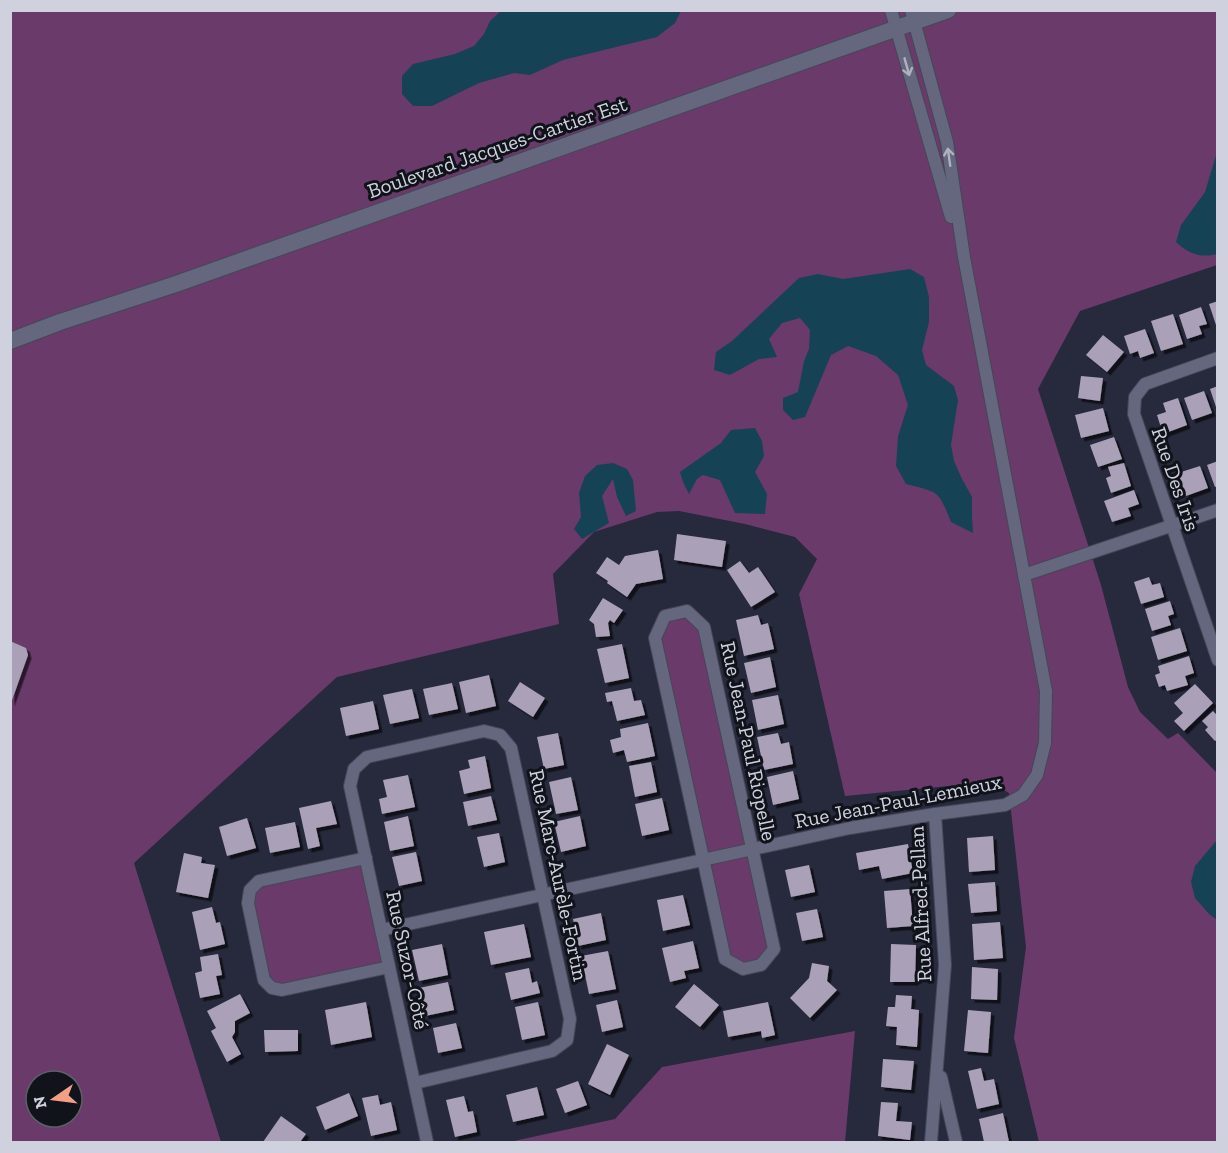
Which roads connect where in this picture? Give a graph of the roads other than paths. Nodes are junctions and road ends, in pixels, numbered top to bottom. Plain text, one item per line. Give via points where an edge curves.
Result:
1 (891, 10) edge
2 (948, 10) edge
3 (913, 16) edge
4 (896, 29) junction
5 (964, 257) junction
6 (60, 322) junction
7 (10, 335) edge
8 (10, 341) edge
9 (1218, 358) edge
10 (1218, 510) edge
11 (1171, 525) junction
12 (1024, 575) junction
13 (1218, 660) edge
14 (350, 786) joint
15 (935, 814) junction
16 (753, 849) junction
17 (366, 858) junction
18 (704, 860) junction
19 (543, 895) junction
20 (381, 930) junction
21 (389, 967) junction
22 (938, 1064) junction
23 (415, 1083) junction
24 (427, 1143) edge
25 (931, 1143) edge
26 (956, 1143) edge

1 - 4 street, Rue Jean-Paul-Lemieux
2 - 3 main road, Boulevard Jacques-Cartier Est
3 - 4 main road, Boulevard Jacques-Cartier Est
5 -> 3 street, Rue Jean-Paul-Lemieux via 947,142
4 -> 5 street, Rue Jean-Paul-Lemieux
4 - 6 main road, Boulevard Jacques-Cartier Est
5 - 12 street, Rue Jean-Paul-Lemieux
6 - 7 main road, Boulevard Jacques-Cartier Est
6 - 8 main road, Boulevard Jacques-Cartier Est
9 - 11 street, Rue Des Iris via 1145,384 1135,397 1134,414
10 - 11 street
11 - 12 street
11 - 13 street, Rue Des Iris
12 - 15 street, Rue Jean-Paul-Lemieux via 1046,691 1045,743 1038,775 1023,795 1005,805
14 - 17 street, Rue Suzor-Côté
14 - 19 street, Rue Marc-Aurèle-Fortin via 354,769 367,757 484,731 500,735 511,748
15 - 16 street, Rue Jean-Paul-Lemieux
15 - 22 street, Rue Alfred-Pellan via 945,964
16 - 18 street, Rue Jean-Paul-Lemieux
16 - 18 street, Rue Jean-Paul Riopelle via 774,949 761,965 743,969 725,959
16 - 18 street, Rue Jean-Paul Riopelle via 704,627 687,611 665,616 656,638
17 - 20 street, Rue Suzor-Côté
17 - 21 street via 259,881 250,890 248,903 264,980 272,988 282,990
18 - 19 street, Rue Jean-Paul-Lemieux
19 - 20 street, Rue Jean-Paul-Lemieux
19 - 23 street, Rue Marc-Aurèle-Fortin via 570,1019 567,1040 552,1051
20 - 21 street, Rue Suzor-Côté
21 - 23 street, Rue Suzor-Côté
22 - 25 street, Rue Alfred-Pellan
22 - 26 street, Rue Alfred-Pellan
23 - 24 street, Rue Suzor-Côté

